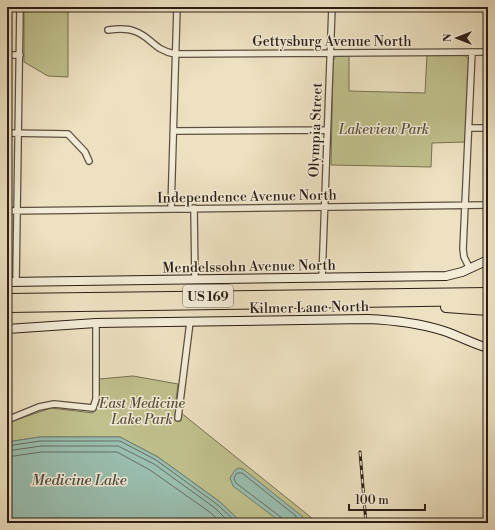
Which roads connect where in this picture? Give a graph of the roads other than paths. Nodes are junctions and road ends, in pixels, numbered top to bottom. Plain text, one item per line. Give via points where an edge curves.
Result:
1 (20, 7) edge
2 (177, 7) edge
3 (332, 7) edge
4 (108, 30) dead end
5 (472, 52) junction
6 (488, 52) edge
7 (330, 53) junction
8 (176, 54) junction
9 (7, 55) edge
10 (20, 55) junction
11 (469, 128) junction
12 (488, 128) edge
13 (327, 130) junction
14 (174, 131) junction
15 (7, 133) edge
16 (18, 133) junction
17 (89, 161) dead end
18 (466, 205) junction
19 (488, 205) edge
20 (324, 207) junction
21 (194, 208) junction
22 (171, 209) junction
23 (7, 210) edge
24 (17, 210) junction
25 (488, 260) edge
26 (470, 269) junction
27 (322, 278) junction
28 (195, 280) junction
29 (7, 282) edge
30 (16, 282) junction
31 (488, 288) edge
32 (488, 293) edge
33 (409, 294) junction
34 (7, 299) edge
35 (488, 300) edge
36 (358, 302) junction
37 (7, 307) edge
38 (488, 310) edge
39 (190, 322) junction
40 (96, 323) junction
41 (7, 329) edge
42 (488, 348) edge
43 (178, 418) dead end
44 (7, 420) edge

1 - 10 street
2 - 8 street
3 - 7 street, Olympia Street
4 - 8 street, Gettysburg Avenue North via 133,30 156,47
5 - 6 street, Gettysburg Avenue North
5 - 7 street, Gettysburg Avenue North
5 - 11 street
7 - 8 street, Gettysburg Avenue North
7 - 13 street, Olympia Street
8 - 14 street
9 - 10 street
10 - 16 street
11 - 12 street
11 - 18 street
13 - 14 street
13 - 20 street, Olympia Street
14 - 22 street
15 - 16 street
16 - 17 street via 68,134 85,152
16 - 24 street
18 - 19 street, Independence Avenue North
18 - 20 street, Independence Avenue North
18 - 26 street via 463,249
20 - 21 street, Independence Avenue North
20 - 27 street, Olympia Street
21 - 22 street, Independence Avenue North
21 - 28 street
22 - 24 street, Independence Avenue North
23 - 24 street, Independence Avenue North
24 - 30 street
25 - 26 street, Mendelssohn Avenue North
26 - 27 street, Mendelssohn Avenue North via 446,276
27 - 28 street, Mendelssohn Avenue North
28 - 30 street, Mendelssohn Avenue North
29 - 30 street, Mendelssohn Avenue North
31 - 33 highway
32 - 33 highway, US 169
33 - 34 highway, US 169
35 - 36 highway, US 169
36 - 37 highway, US 169
36 - 38 highway
39 - 40 street, Kilmer Lane North
39 - 42 street, Kilmer Lane North via 386,320 444,331
39 - 43 street
40 - 41 street, Kilmer Lane North
40 - 44 street via 95,406 89,409 54,404

